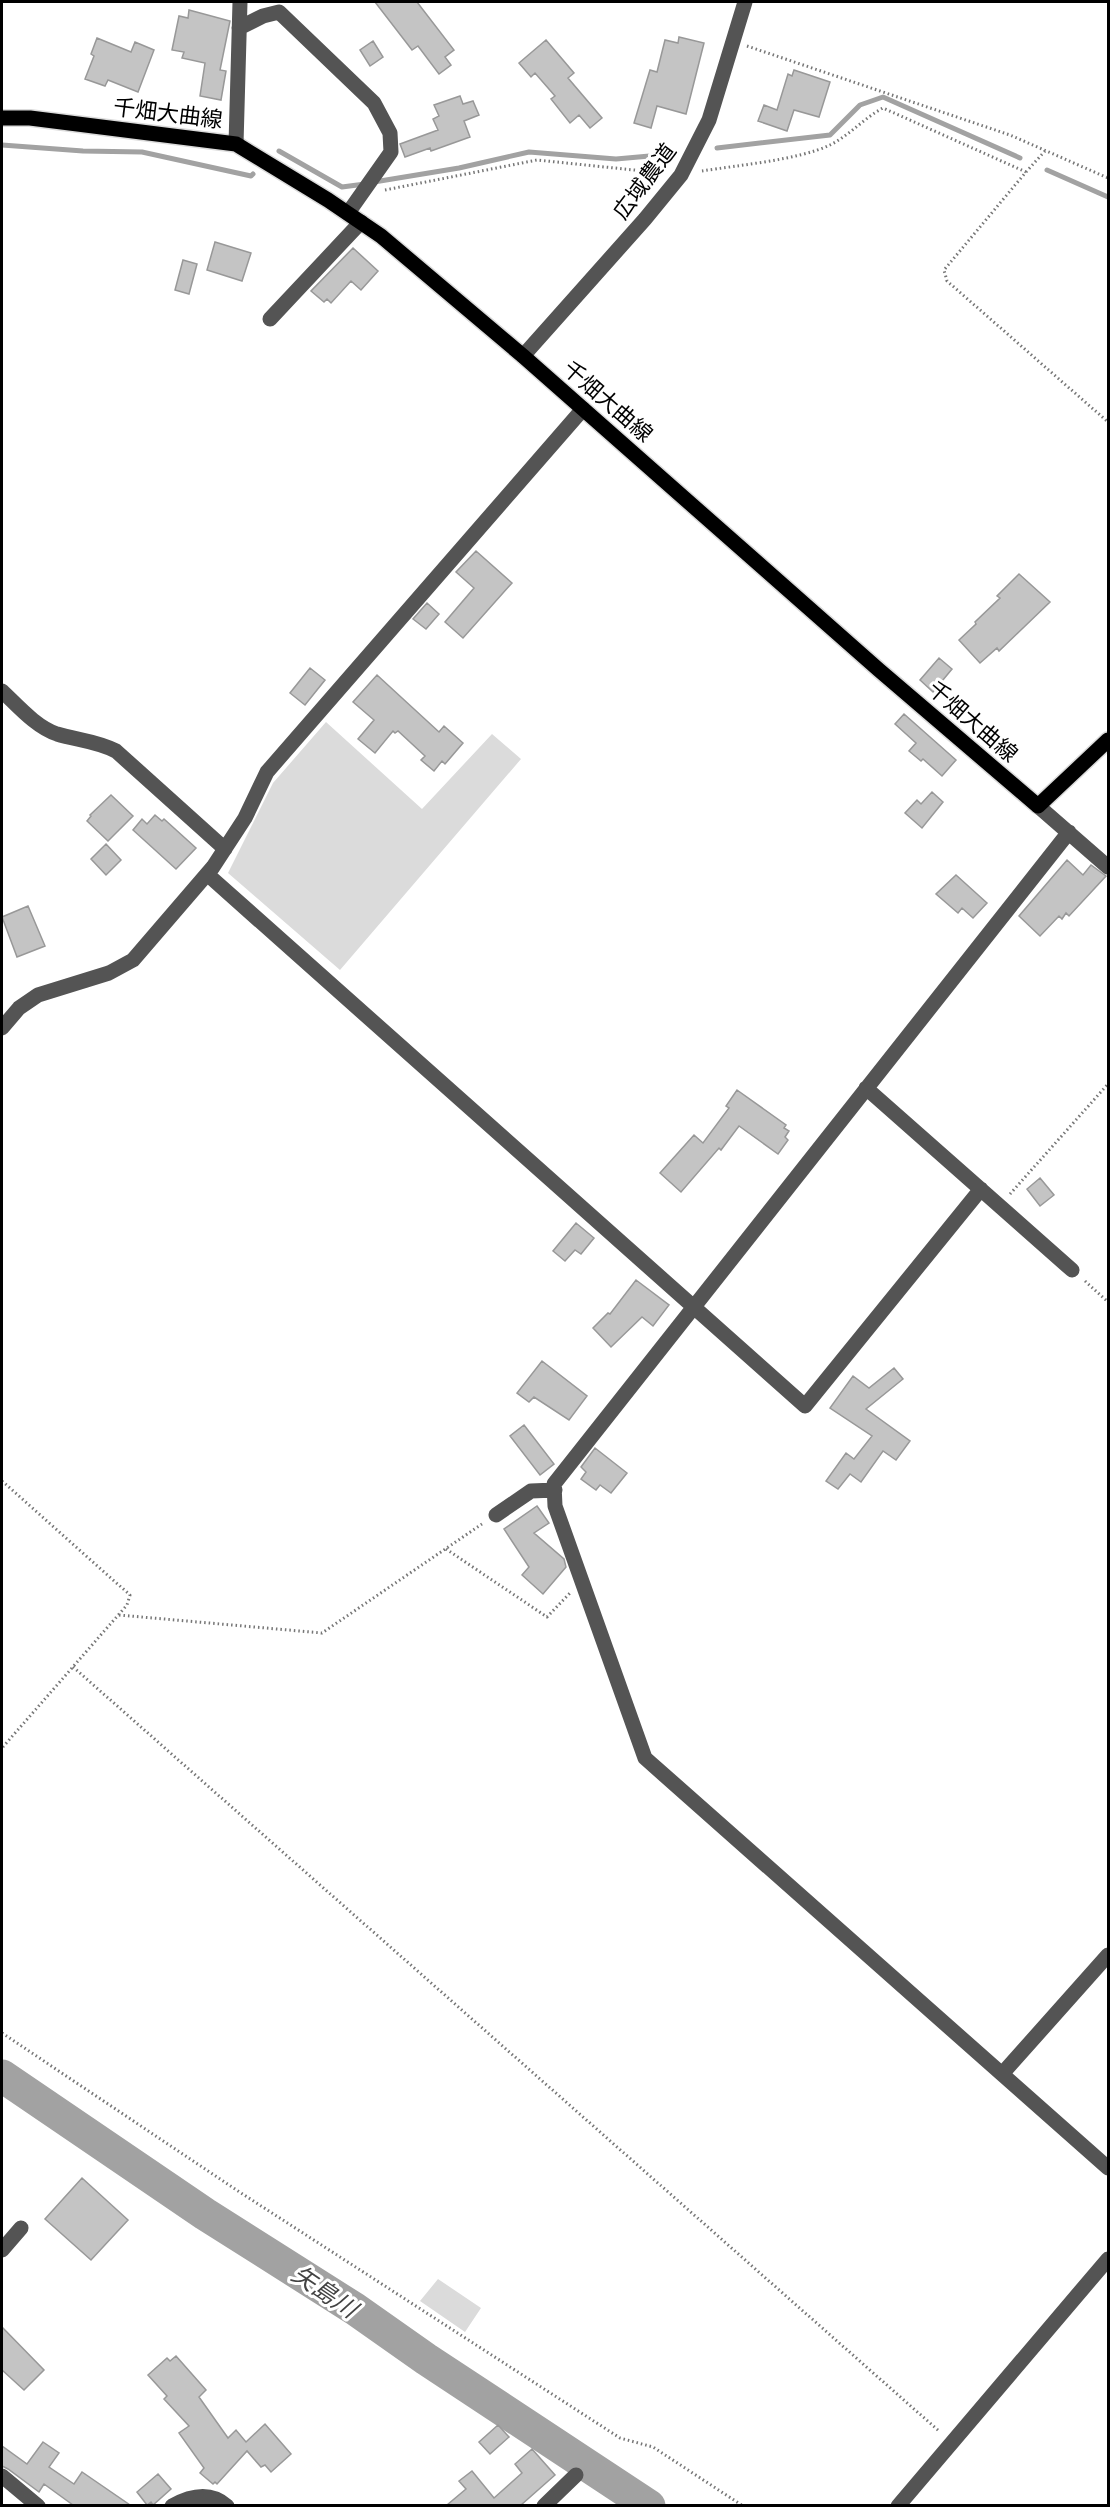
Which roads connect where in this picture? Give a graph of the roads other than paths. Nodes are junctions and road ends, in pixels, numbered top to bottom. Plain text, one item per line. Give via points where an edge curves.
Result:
1 (240, 2) edge
2 (745, 2) edge
3 (239, 28) junction
4 (2, 118) edge
5 (236, 144) junction
6 (354, 218) junction
7 (270, 319) dead end
8 (523, 356) junction
9 (583, 409) junction
10 (2, 692) edge
11 (1108, 740) edge
12 (1038, 806) junction
13 (1069, 832) junction
14 (225, 849) junction
15 (1108, 867) edge
16 (207, 874) junction
17 (2, 1028) edge
18 (866, 1088) junction
19 (981, 1189) junction
20 (1072, 1270) road end
21 (695, 1306) junction
22 (555, 1490) junction
23 (496, 1515) road end
24 (1108, 1954) edge
25 (1002, 2074) junction
26 (1108, 2168) edge
27 (21, 2228) dead end
28 (2, 2250) edge
29 (1108, 2259) edge
30 (576, 2475) dead end
31 (2, 2476) edge
32 (38, 2505) edge
33 (172, 2505) edge
34 (227, 2505) edge
35 (544, 2505) edge
36 (898, 2505) edge

1 - 3 street
2 - 8 street, 広域農道 via 709,120 681,175
3 - 5 street
3 - 6 street via 279,12 374,103 390,133 391,152
4 - 5 main road, 千畑大曲線 via 30,118
5 - 6 main road, 千畑大曲線
6 - 7 street
6 - 8 main road, 千畑大曲線 via 381,236
8 - 9 main road, 千畑大曲線
9 - 12 main road, 千畑大曲線
9 - 14 street via 267,772
10 - 14 street via 39,724 56,733 116,751
11 - 12 main road
12 - 13 street
13 - 15 street
13 - 18 street
14 - 16 street
16 - 17 street via 133,960 109,974 38,995 19,1008
16 - 21 street
18 - 19 street
18 - 21 street
19 - 20 street
19 - 21 street via 805,1406
21 - 22 street via 554,1484
22 - 23 street via 531,1491
22 - 25 street via 555,1506 645,1758
24 - 25 street
25 - 26 street
27 - 28 street
29 - 36 street
30 - 35 street
31 - 32 street
33 - 34 street via 194,2496 219,2499

